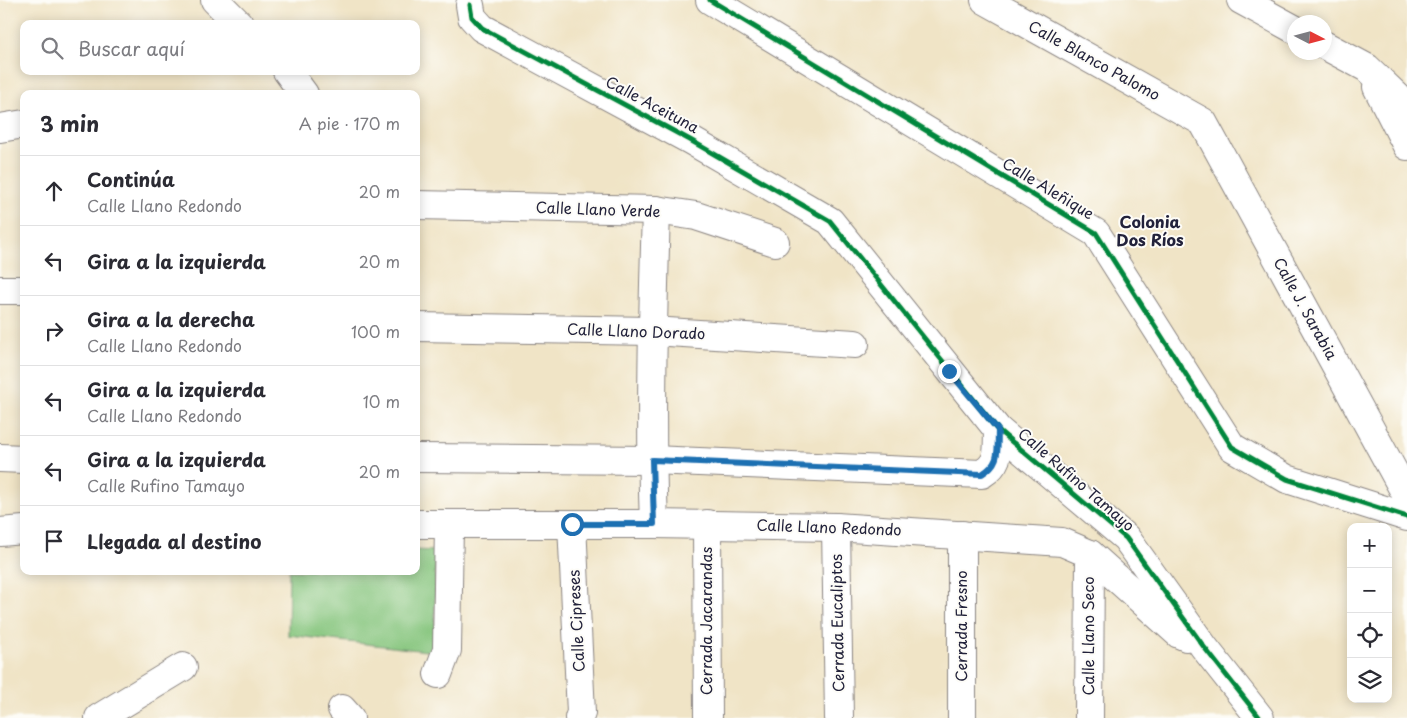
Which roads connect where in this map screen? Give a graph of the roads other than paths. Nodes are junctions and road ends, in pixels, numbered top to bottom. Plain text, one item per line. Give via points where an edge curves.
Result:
1 (215, 0) edge
2 (710, 0) edge
3 (985, 0) edge
4 (1241, 0) edge
5 (469, 2) edge
6 (235, 20) edge
7 (1287, 25) edge
8 (1332, 49) edge
9 (1367, 68) junction
10 (291, 75) edge
11 (301, 90) edge
12 (1407, 106) edge
13 (1204, 122) joint
14 (20, 125) edge
15 (0, 128) edge
16 (1407, 146) edge
17 (420, 205) edge
18 (656, 210) junction
19 (830, 221) joint
20 (775, 242) dead end
21 (0, 290) edge
22 (20, 290) edge
23 (420, 327) edge
24 (652, 332) junction
25 (856, 344) dead end
26 (998, 430) junction
27 (0, 458) edge
28 (420, 458) edge
29 (20, 459) edge
30 (652, 460) junction
31 (1407, 496) edge
32 (1407, 517) edge
33 (420, 524) edge
34 (450, 524) junction
35 (572, 524) junction
36 (654, 524) junction
37 (707, 524) junction
38 (836, 527) junction
39 (20, 530) edge
40 (0, 532) edge
41 (962, 535) junction
42 (1090, 554) junction
43 (1204, 648) junction
44 (183, 667) dead end
45 (438, 674) dead end
46 (99, 718) edge
47 (579, 718) edge
48 (708, 718) edge
49 (840, 718) edge
50 (962, 718) edge
51 (1089, 718) edge
52 (1260, 718) edge

1 - 6 street
2 - 32 street, Calle Aleñique via 1096,233 1232,447 1287,479
3 - 13 street, Calle Blanco Palomo
4 - 7 street
5 - 19 street, Calle Aceituna via 472,17 482,28 690,140
8 - 9 street
9 - 12 street
9 - 16 street
10 - 11 street
13 - 31 street, Calle J. Sarabia
14 - 15 street
17 - 18 street, Calle Llano Verde
18 - 20 street, Calle Llano Verde via 696,216
18 - 24 street
19 - 26 street, Calle Rufino Tamayo
21 - 22 street
23 - 24 street, Calle Llano Dorado
24 - 25 street, Calle Llano Dorado
24 - 30 street
26 - 30 street via 997,457 992,468 982,474
26 - 43 street, Calle Rufino Tamayo via 1126,538
27 - 29 street
28 - 30 street
30 - 36 street
33 - 34 street, Calle Llano Redondo
34 - 35 street, Calle Llano Redondo
34 - 45 street via 447,650
35 - 36 street, Calle Llano Redondo
35 - 47 street, Calle Cipreses
36 - 37 street, Calle Llano Redondo
37 - 38 street, Calle Llano Redondo
37 - 48 street, Cerrada Jacarandas
38 - 41 street, Calle Llano Redondo
38 - 49 street, Cerrada Eucaliptos
39 - 40 street
41 - 42 street, Calle Llano Redondo via 1062,542
41 - 50 street, Cerrada Fresno
42 - 43 street, Calle Llano Redondo via 1179,634
42 - 51 street, Calle Llano Seco
43 - 52 street, Calle Rufino Tamayo
44 - 46 street

